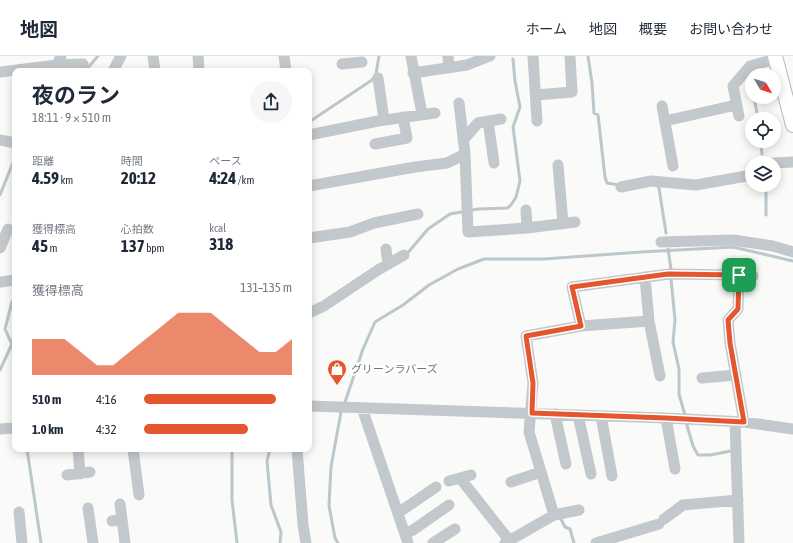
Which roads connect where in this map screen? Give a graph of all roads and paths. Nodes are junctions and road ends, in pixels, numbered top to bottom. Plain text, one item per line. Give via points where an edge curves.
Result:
1 (122, 56) edge
2 (153, 56) edge
3 (198, 56) edge
4 (284, 56) edge
5 (411, 56) edge
6 (448, 56) edge
7 (490, 56) edge
8 (533, 56) edge
9 (570, 56) edge
10 (776, 57) edge
11 (59, 60) edge
12 (362, 62) dead end
13 (83, 64) edge
14 (342, 65) edge
15 (20, 68) edge
16 (115, 68) edge
17 (155, 68) edge
18 (199, 68) edge
19 (286, 68) edge
20 (449, 68) junction
21 (12, 70) edge
22 (0, 72) edge
23 (413, 73) junction
24 (378, 78) dead end
25 (536, 95) junction
26 (459, 103) dead end
27 (662, 106) dead end
28 (435, 113) dead end
29 (422, 114) junction
30 (403, 117) junction
31 (501, 119) dead end
32 (384, 120) junction
33 (488, 121) junction
34 (537, 121) dead end
35 (665, 121) junction
36 (793, 125) edge
37 (312, 133) edge
38 (0, 140) edge
39 (463, 140) junction
40 (12, 142) edge
41 (375, 144) dead end
42 (465, 154) junction
43 (793, 162) edge
44 (494, 163) dead end
45 (781, 163) edge
46 (558, 165) dead end
47 (673, 166) dead end
48 (745, 176) edge
49 (312, 185) edge
50 (621, 187) dead end
51 (526, 210) dead end
52 (418, 214) dead end
53 (576, 222) dead end
54 (563, 224) junction
55 (527, 228) junction
56 (8, 229) dead end
57 (312, 238) edge
58 (661, 242) dead end
59 (0, 248) edge
60 (386, 249) dead end
61 (793, 252) edge
62 (404, 255) dead end
63 (388, 264) junction
64 (739, 275) junction
65 (753, 276) dead end
66 (645, 277) junction
67 (12, 280) edge
68 (0, 282) edge
69 (312, 312) edge
70 (649, 321) junction
71 (581, 326) junction
72 (660, 376) dead end
73 (736, 376) junction
74 (702, 378) dead end
75 (312, 406) edge
76 (362, 408) junction
77 (532, 413) junction
78 (555, 414) junction
79 (578, 415) junction
80 (601, 416) junction
81 (666, 418) junction
82 (739, 422) junction
83 (12, 428) edge
84 (0, 429) edge
85 (793, 429) edge
86 (79, 452) edge
87 (133, 452) edge
88 (297, 452) edge
89 (566, 464) dead end
90 (675, 468) dead end
91 (608, 470) dead end
92 (541, 472) junction
93 (591, 474) dead end
94 (67, 475) dead end
95 (471, 475) dead end
96 (460, 478) junction
97 (449, 481) dead end
98 (511, 482) dead end
99 (436, 487) dead end
100 (139, 495) dead end
101 (738, 500) junction
102 (120, 504) dead end
103 (450, 505) dead end
104 (88, 508) dead end
105 (579, 510) dead end
106 (19, 512) dead end
107 (398, 513) junction
108 (554, 515) junction
109 (452, 534) dead end
110 (628, 538) edge
111 (406, 540) edge
112 (512, 541) edge
113 (22, 543) edge
114 (93, 543) edge
115 (125, 543) edge
116 (306, 543) edge
117 (434, 543) edge
118 (596, 543) edge
119 (739, 543) edge

1 - 16 street
2 - 17 street
3 - 18 street
4 - 19 street
5 - 23 street
6 - 20 street
7 - 20 street via 467,65
8 - 25 street
9 - 25 street via 572,92
10 - 35 street via 750,66 733,86 738,111
10 - 36 main road
11 - 13 street
11 - 15 street
12 - 14 street
20 - 23 street
21 - 22 street
23 - 29 street
24 - 32 street
25 - 34 street
26 - 39 street
27 - 35 street
28 - 29 street
29 - 30 street
30 - 32 street
30 - 41 street via 407,138
31 - 33 street
32 - 37 street
33 - 39 street via 478,123
33 - 44 street
35 - 47 street
38 - 40 street
39 - 42 street
42 - 49 street via 447,163
42 - 55 street via 468,232
43 - 45 street
46 - 54 street
48 - 50 street via 696,185 651,181
51 - 55 street
52 - 57 street via 374,223 350,232
53 - 54 street
54 - 55 street
56 - 59 street
58 - 61 street via 733,240
60 - 63 street
62 - 63 street
63 - 69 street
64 - 65 street
64 - 66 street via 668,274
64 - 73 street via 738,309 728,320 726,343
66 - 70 street
66 - 71 street via 572,287
67 - 68 street
70 - 71 street
70 - 72 street
71 - 77 street via 526,336 533,383
73 - 74 street
73 - 82 street
75 - 76 street
76 - 77 street
76 - 107 street
77 - 78 street
77 - 92 street via 529,432
78 - 79 street
78 - 89 street
79 - 80 street
79 - 93 street
80 - 81 street
80 - 91 street
81 - 82 street
81 - 90 street
82 - 85 street
82 - 101 street
83 - 84 street
86 - 94 street via 85,473
87 - 100 street
88 - 116 street
92 - 98 street
92 - 108 street
95 - 96 street
96 - 97 street
96 - 112 street
99 - 107 street
101 - 110 street via 699,499 683,505 662,521
101 - 119 street
102 - 115 street via 117,520
103 - 111 street via 413,530
104 - 114 street
105 - 108 street
106 - 113 street
107 - 111 street
108 - 112 street
109 - 117 street
110 - 118 street

